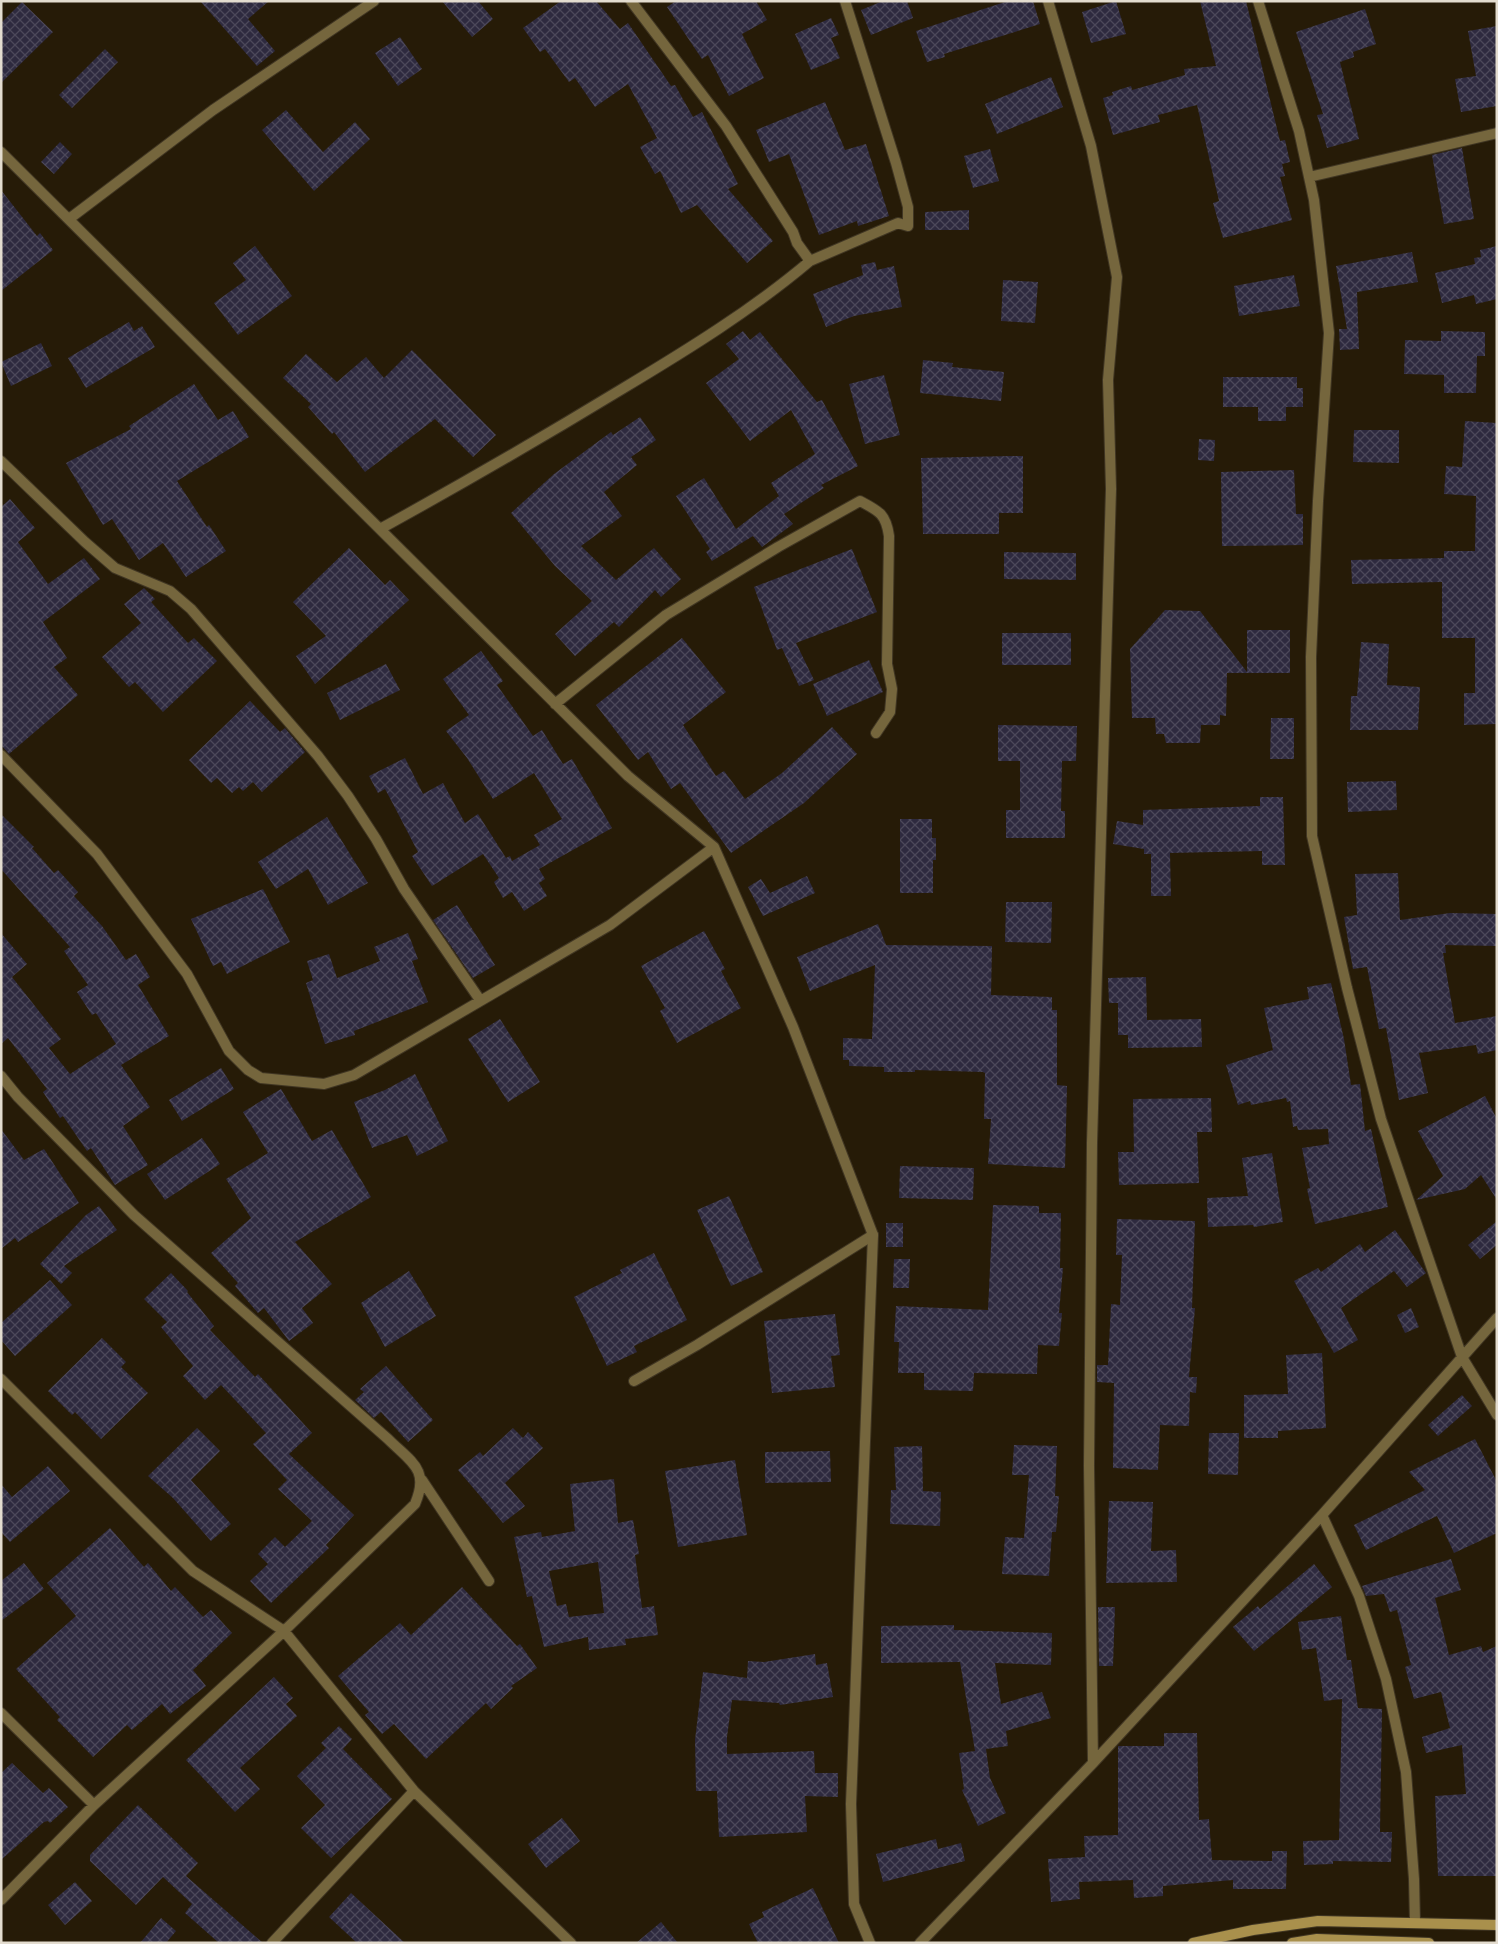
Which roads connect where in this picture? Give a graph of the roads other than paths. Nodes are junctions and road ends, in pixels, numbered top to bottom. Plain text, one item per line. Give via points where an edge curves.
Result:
1 (374, 1) edge
2 (631, 1) edge
3 (845, 1) edge
4 (1048, 1) edge
5 (1258, 1) edge
6 (1497, 133) edge
7 (1, 152) edge
8 (5, 163) edge
9 (1309, 177) junction
10 (69, 219) junction
11 (810, 261) junction
12 (1, 462) edge
13 (380, 528) junction
14 (555, 704) junction
15 (876, 733) dead end
16 (1, 755) edge
17 (714, 846) junction
18 (480, 1000) junction
19 (1, 1076) edge
20 (873, 1235) junction
21 (1497, 1318) edge
22 (1462, 1357) junction
23 (1, 1379) edge
24 (634, 1381) dead end
25 (1497, 1415) edge
26 (422, 1480) junction
27 (1322, 1515) junction
28 (490, 1581) dead end
29 (284, 1631) junction
30 (1, 1713) edge
31 (1093, 1763) junction
32 (414, 1791) junction
33 (94, 1805) junction
34 (1, 1900) edge
35 (1415, 1922) junction
36 (1497, 1924) edge
37 (1415, 1942) edge
38 (272, 1943) edge
39 (571, 1943) edge
40 (870, 1943) edge
41 (920, 1943) edge
42 (1193, 1943) edge
43 (1292, 1943) edge
44 (1429, 1943) edge

1 - 10 street via 213,110
2 - 11 street via 726,126
3 - 11 street via 896,163 908,207 908,226 898,223
4 - 31 street via 1090,146 1118,277 1108,380 1111,489 1092,1143 1089,1466
5 - 9 street via 1299,131
6 - 9 street
7 - 8 street
8 - 10 street
9 - 22 street via 1329,333 1311,657 1312,836 1382,1120
10 - 13 street
11 - 13 street via 772,293 671,360
12 - 18 street via 115,568 170,591 191,609 300,734 342,788 404,889
13 - 14 street
14 - 15 street via 666,616 860,501 887,520 887,664 892,689 890,712
14 - 17 street via 628,776
16 - 18 street via 97,854 188,974 229,1051 260,1078 324,1084 354,1075
17 - 18 street via 610,925
17 - 20 street via 793,1027
19 - 26 street via 134,1215 388,1440 419,1470
20 - 24 street
20 - 40 street via 851,1804 854,1904
21 - 22 street
22 - 25 street
22 - 27 street
23 - 29 street via 193,1571
26 - 28 street
26 - 29 street via 415,1504
27 - 31 street
27 - 35 street via 1359,1596 1386,1679 1406,1772
29 - 32 street
29 - 33 street
30 - 33 street
31 - 41 street
32 - 38 street
32 - 39 street
33 - 34 street
35 - 36 main road
35 - 42 main road via 1318,1922 1253,1930
37 - 43 main road via 1317,1939
37 - 44 main road

